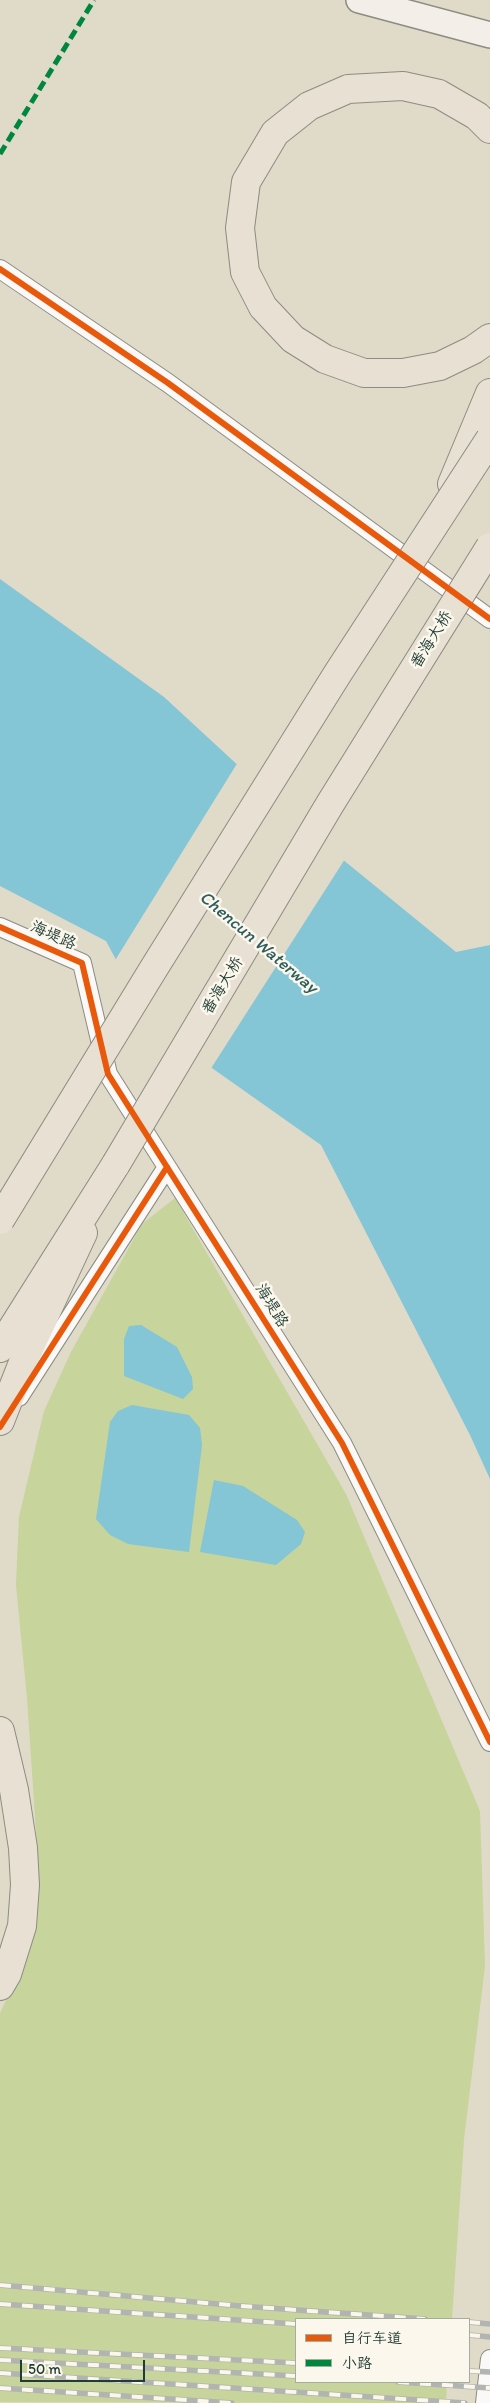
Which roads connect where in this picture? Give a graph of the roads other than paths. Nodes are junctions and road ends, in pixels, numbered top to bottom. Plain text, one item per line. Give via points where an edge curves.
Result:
1 (359, 0) edge
2 (490, 35) edge
3 (490, 129) edge
4 (0, 269) edge
5 (490, 338) edge
6 (490, 393) edge
7 (490, 438) edge
8 (440, 514) junction
9 (490, 547) edge
10 (490, 619) edge
11 (0, 928) edge
12 (116, 1164) junction
13 (167, 1167) junction
14 (0, 1220) edge
15 (0, 1348) edge
16 (0, 1422) edge
17 (0, 1427) edge
18 (0, 1731) edge
19 (490, 1742) edge
20 (0, 1986) edge
21 (490, 2359) edge
22 (486, 2403) edge

1 - 2 main road
3 - 5 main road via 477,116 439,94 403,86 348,89 309,106 275,133 246,182 240,228 245,272 263,306 294,339 325,359 364,373 403,373 440,366
4 - 10 street via 168,383
6 - 8 main road, bridge
7 - 8 main road, bridge
8 - 14 main road, bridge via 154,968
9 - 12 main road, 番海大桥, bridge via 330,804
11 - 13 street, 海堤路 via 82,963 108,1074
12 - 15 main road, 番海大桥
12 - 16 main road via 26,1355
13 - 17 street
13 - 19 street, 海堤路 via 342,1443
18 - 20 main road via 23,1848 25,1885 22,1926
21 - 22 street

